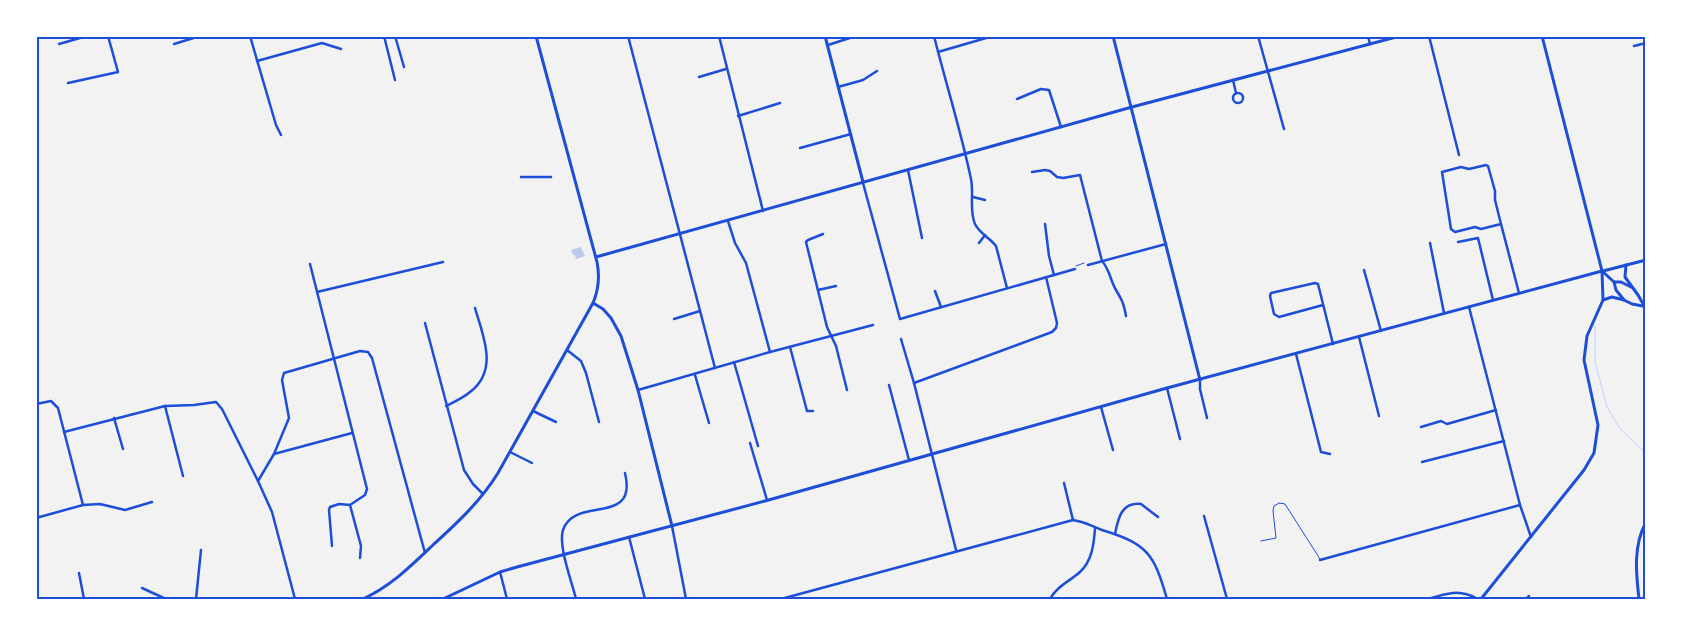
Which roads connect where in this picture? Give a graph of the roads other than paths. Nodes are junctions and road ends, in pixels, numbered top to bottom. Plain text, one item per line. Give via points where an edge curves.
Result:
1 (87, 36) edge
2 (108, 36) edge
3 (200, 36) edge
4 (250, 36) edge
5 (384, 36) edge
6 (395, 36) edge
7 (536, 36) edge
8 (628, 36) edge
9 (719, 36) edge
10 (826, 36) edge
11 (856, 36) edge
12 (934, 36) edge
13 (993, 36) edge
14 (1258, 36) edge
15 (1368, 36) edge
16 (1400, 36) edge
17 (1429, 36) edge
18 (1542, 36) edge
19 (1115, 37) edge
20 (1646, 43) edge
21 (59, 44) dead end
22 (174, 44) dead end
23 (1370, 44) junction
24 (828, 45) junction
25 (1634, 46) dead end
26 (341, 49) dead end
27 (938, 52) junction
28 (257, 61) junction
29 (404, 67) dead end
30 (726, 69) junction
31 (1267, 70) junction
32 (877, 71) dead end
33 (699, 77) dead end
34 (394, 80) dead end
35 (1233, 80) junction
36 (68, 83) dead end
37 (838, 87) junction
38 (1236, 94) junction
39 (1017, 98) dead end
40 (780, 104) dead end
41 (1132, 107) junction
42 (738, 116) junction
43 (1061, 127) junction
44 (1284, 129) dead end
45 (851, 134) junction
46 (281, 135) dead end
47 (800, 148) dead end
48 (966, 154) junction
49 (1459, 155) dead end
50 (908, 170) junction
51 (1032, 172) dead end
52 (521, 177) dead end
53 (551, 177) dead end
54 (863, 182) junction
55 (973, 197) junction
56 (985, 200) dead end
57 (763, 211) junction
58 (728, 221) junction
59 (1045, 224) dead end
60 (1500, 224) junction
61 (680, 234) junction
62 (823, 234) dead end
63 (985, 235) junction
64 (922, 238) dead end
65 (1458, 242) dead end
66 (979, 243) dead end
67 (1166, 244) junction
68 (1430, 244) dead end
69 (596, 257) junction
70 (1646, 260) edge
71 (1102, 261) junction
72 (443, 262) dead end
73 (310, 264) dead end
74 (1088, 265) road end
75 (1626, 265) junction
76 (1075, 269) road end
77 (1364, 270) dead end
78 (1602, 271) junction
79 (1054, 275) junction
80 (1046, 277) junction
81 (1614, 282) junction
82 (836, 286) dead end
83 (1007, 288) junction
84 (1633, 288) junction
85 (818, 290) junction
86 (936, 291) dead end
87 (317, 292) junction
88 (1519, 293) junction
89 (1493, 300) junction
90 (1602, 300) junction
91 (1624, 300) junction
92 (594, 303) junction
93 (1323, 305) junction
94 (941, 307) junction
95 (1469, 307) junction
96 (475, 308) dead end
97 (1644, 308) edge
98 (700, 311) junction
99 (1444, 313) junction
100 (1126, 316) dead end
101 (674, 319) dead end
102 (426, 322) dead end
103 (873, 325) dead end
104 (1381, 331) junction
105 (831, 336) junction
106 (1358, 337) junction
107 (901, 339) dead end
108 (1333, 344) junction
109 (790, 347) junction
110 (567, 350) junction
111 (770, 352) junction
112 (1296, 354) junction
113 (333, 359) junction
114 (734, 362) junction
115 (715, 368) junction
116 (695, 375) junction
117 (1200, 380) junction
118 (914, 383) junction
119 (889, 385) dead end
120 (1166, 388) junction
121 (638, 390) junction
122 (848, 390) dead end
123 (36, 404) edge
124 (165, 406) junction
125 (446, 406) junction
126 (1101, 407) junction
127 (1496, 410) junction
128 (533, 411) junction
129 (813, 411) dead end
130 (1379, 416) dead end
131 (114, 418) junction
132 (1207, 418) dead end
133 (556, 422) dead end
134 (599, 422) dead end
135 (708, 423) dead end
136 (1421, 427) dead end
137 (64, 432) junction
138 (352, 433) junction
139 (1180, 439) dead end
140 (1504, 441) junction
141 (750, 443) dead end
142 (758, 446) dead end
143 (123, 450) dead end
144 (1112, 450) dead end
145 (510, 452) junction
146 (274, 454) junction
147 (932, 454) junction
148 (1330, 454) dead end
149 (909, 460) junction
150 (1422, 462) dead end
151 (532, 464) dead end
152 (625, 473) dead end
153 (183, 476) dead end
154 (258, 481) junction
155 (1064, 483) dead end
156 (484, 495) junction
157 (767, 500) junction
158 (152, 502) dead end
159 (83, 505) junction
160 (1520, 505) junction
161 (350, 506) junction
162 (1204, 516) dead end
163 (36, 518) edge
164 (1158, 518) dead end
165 (1073, 520) junction
166 (1646, 522) edge
167 (672, 526) junction
168 (1095, 528) junction
169 (1115, 534) junction
170 (629, 538) junction
171 (1531, 538) junction
172 (1261, 542) dead end
173 (332, 546) dead end
174 (201, 550) dead end
175 (956, 550) junction
176 (425, 553) junction
177 (565, 555) junction
178 (360, 558) dead end
179 (1320, 560) joint
180 (500, 572) junction
181 (79, 573) dead end
182 (142, 588) dead end
183 (36, 592) edge
184 (38, 599) edge
185 (84, 599) edge
186 (166, 599) edge
187 (196, 599) edge
188 (296, 599) edge
189 (363, 599) edge
190 (443, 599) edge
191 (507, 599) edge
192 (576, 599) edge
193 (645, 599) edge
194 (686, 599) edge
195 (781, 599) edge
196 (1050, 599) edge
197 (1167, 599) edge
198 (1227, 599) edge
199 (1427, 599) edge
200 (1479, 599) edge
201 (1639, 599) edge

1 - 21 street
2 - 36 street via 118,72
3 - 22 street
4 - 28 street
5 - 34 street
6 - 29 street
7 - 69 street
8 - 61 street
9 - 30 street
10 - 24 street
11 - 24 street
12 - 27 street
13 - 27 street
14 - 31 street
15 - 23 street
16 - 23 street
17 - 49 street
18 - 78 street
19 - 41 street
20 - 25 street
23 - 31 street
24 - 37 street
26 - 28 street via 322,43
27 - 48 street
28 - 46 street
30 - 33 street
30 - 42 street
31 - 35 street
31 - 44 street
32 - 37 street via 863,80
35 - 38 street
35 - 41 street
37 - 45 street
38 - 38 street via 1233,101 1239,104 1242,96
39 - 43 street via 1041,89 1049,90
40 - 42 street
41 - 43 street
41 - 67 street
42 - 57 street
43 - 48 street
45 - 47 street
45 - 54 street
48 - 50 street
48 - 55 street
50 - 54 street
50 - 64 street
51 - 71 street via 1050,171 1057,178 1080,175
52 - 53 street
54 - 57 street
54 - 94 street via 900,319
55 - 56 street
55 - 63 street via 971,210 974,222
57 - 58 street
58 - 61 street
58 - 111 street via 746,263
59 - 79 street
60 - 60 street via 1495,191 1486,164 1442,172 1451,230 1481,229
60 - 88 street
61 - 69 street
61 - 98 street
62 - 85 street via 806,242
63 - 66 street
63 - 83 street via 996,246
65 - 89 street via 1478,238
67 - 71 street
67 - 117 street
68 - 99 street
69 - 92 street via 599,284
70 - 75 street
71 - 74 street
71 - 100 street via 1121,296
72 - 87 street
73 - 87 street
75 - 78 street
75 - 84 street via 1625,276
76 - 79 street
77 - 104 street
78 - 81 street
78 - 88 street
78 - 90 street
79 - 80 street
80 - 83 street
80 - 118 street via 1057,322 1052,332
81 - 84 street
81 - 91 street
82 - 85 street
83 - 94 street
84 - 97 street
85 - 105 street
86 - 94 street
87 - 113 street
88 - 89 street
89 - 95 street
90 - 91 street via 1612,297
90 - 171 street via 1587,336 1584,360 1598,425 1594,453
91 - 97 street
92 - 110 street
92 - 121 street via 617,327
93 - 93 street via 1318,284 1313,282 1271,293 1270,296 1279,317
93 - 108 street
95 - 99 street
95 - 127 street
96 - 125 street via 486,346 486,372 471,392
98 - 101 street
98 - 115 street
99 - 104 street
102 - 125 street
103 - 105 street
104 - 106 street
105 - 109 street
105 - 122 street
106 - 108 street
106 - 130 street
107 - 118 street
108 - 112 street
109 - 111 street
109 - 129 street via 807,411
110 - 128 street
110 - 134 street via 584,367
111 - 114 street
112 - 117 street
112 - 148 street via 1321,452
113 - 138 street
113 - 146 street via 284,373 282,380 289,418
113 - 176 street via 360,351 368,352 372,358
114 - 115 street
114 - 142 street
115 - 116 street
116 - 121 street
116 - 135 street
117 - 120 street
117 - 132 street
118 - 147 street
119 - 149 street
120 - 126 street
120 - 139 street
121 - 167 street
123 - 137 street via 48,401 56,405
124 - 131 street
124 - 153 street
124 - 154 street via 216,402
125 - 156 street via 464,470
126 - 144 street
126 - 147 street
127 - 136 street via 1447,424 1441,421
127 - 140 street
128 - 133 street
128 - 145 street
131 - 137 street
131 - 143 street
137 - 159 street
138 - 146 street
138 - 161 street via 367,489 365,495
140 - 150 street
140 - 160 street
141 - 157 street
145 - 151 street
145 - 156 street
146 - 154 street
147 - 149 street
147 - 175 street
149 - 157 street
152 - 177 street via 627,490 619,503 575,515 568,521 562,538
154 - 188 street via 279,533
155 - 165 street
156 - 176 street
157 - 167 street
158 - 159 street via 125,510 100,504
159 - 163 street
160 - 171 street
160 - 179 street
161 - 173 street via 339,504 330,507
161 - 178 street via 361,546
162 - 198 street
164 - 169 street via 1141,504 1129,505 1122,510
165 - 168 street
165 - 175 street
166 - 201 street via 1637,552
167 - 170 street
167 - 194 street
168 - 169 street
168 - 196 street via 1094,544 1087,563
169 - 197 street via 1130,539 1150,554
170 - 177 street
170 - 193 street
171 - 200 street
172 - 179 lane via 1276,538 1274,506 1285,504
174 - 187 street
175 - 195 street
176 - 189 street via 389,585
177 - 180 street
177 - 192 street
180 - 190 street
180 - 191 street
181 - 185 street
182 - 186 street
183 - 184 street
199 - 200 street via 1465,592

